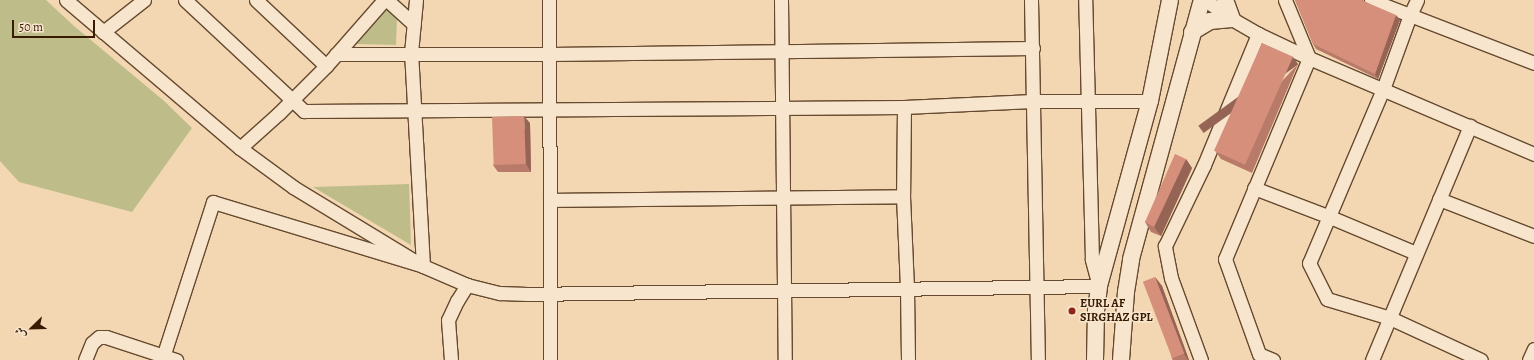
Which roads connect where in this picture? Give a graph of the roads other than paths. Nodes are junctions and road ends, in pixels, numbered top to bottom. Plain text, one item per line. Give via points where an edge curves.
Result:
1 (66, 0) edge
2 (144, 0) edge
3 (185, 0) edge
4 (256, 0) edge
5 (384, 0) edge
6 (387, 0) edge
7 (416, 0) edge
8 (549, 0) edge
9 (781, 0) edge
10 (1032, 0) edge
11 (1085, 0) edge
12 (1170, 0) edge
13 (1202, 0) edge
14 (1205, 0) edge
15 (1225, 0) edge
16 (1284, 0) edge
17 (1371, 0) edge
18 (1417, 0) edge
19 (1410, 15) junction
20 (1232, 19) junction
21 (414, 24) junction
22 (102, 32) junction
23 (1192, 32) junction
24 (1258, 34) junction
25 (1033, 48) junction
26 (782, 51) junction
27 (411, 53) junction
28 (336, 54) junction
29 (550, 54) junction
30 (1309, 58) junction
31 (1534, 63) edge
32 (326, 66) junction
33 (1383, 89) junction
34 (292, 100) junction
35 (1033, 101) junction
36 (1150, 101) junction
37 (1087, 102) junction
38 (904, 107) junction
39 (782, 108) junction
40 (414, 110) junction
41 (550, 110) junction
42 (1470, 126) junction
43 (240, 148) junction
44 (1534, 153) edge
45 (1254, 188) junction
46 (903, 196) junction
47 (783, 198) junction
48 (1439, 199) junction
49 (550, 200) junction
50 (1330, 217) junction
51 (1534, 236) edge
52 (1416, 253) junction
53 (423, 266) junction
54 (467, 286) junction
55 (1036, 286) junction
56 (1099, 286) junction
57 (907, 288) junction
58 (784, 290) junction
59 (550, 293) junction
60 (1390, 318) junction
61 (1534, 349) edge
62 (168, 359) edge
63 (85, 360) edge
64 (451, 360) edge
65 (550, 360) edge
66 (785, 360) edge
67 (908, 360) edge
68 (1038, 360) edge
69 (1096, 360) edge
70 (1122, 360) edge
71 (1201, 360) edge
72 (1274, 360) edge
73 (1372, 360) edge
74 (1481, 360) edge
75 (1529, 360) edge

1 - 22 street
2 - 22 street
3 - 34 street
4 - 32 street
5 - 28 street
6 - 21 street
7 - 21 street
8 - 29 street
9 - 26 street
10 - 25 street
11 - 37 street
12 - 36 street
13 - 23 street
14 - 20 street
15 - 20 street
16 - 30 street
17 - 19 street
18 - 19 street
19 - 31 street
19 - 33 street
20 - 23 street via 1210,21
20 - 24 street
21 - 27 street
22 - 43 street
23 - 70 street via 1131,259 1126,292
24 - 30 street
24 - 71 street via 1204,165 1165,246 1171,278
25 - 26 street
25 - 35 street
26 - 29 street
26 - 39 street
27 - 28 street
27 - 29 street
27 - 40 street
28 - 32 street
29 - 41 street
30 - 33 street
30 - 45 street
32 - 34 street
33 - 42 street
33 - 50 street
34 - 40 street via 304,111
34 - 43 street
35 - 37 street
35 - 38 street
35 - 55 street
36 - 37 street
36 - 56 street
37 - 56 street via 1092,259
38 - 39 street
38 - 46 street
39 - 41 street
39 - 47 street
40 - 41 street
40 - 53 street
41 - 49 street
42 - 44 street
42 - 48 street
43 - 53 street via 293,187
45 - 50 street
45 - 72 street via 1225,259 1259,354
46 - 47 street
46 - 57 street
47 - 49 street
47 - 58 street
48 - 51 street
48 - 52 street
49 - 59 street
50 - 52 street
50 - 60 street via 1309,263 1327,299
52 - 60 street
53 - 54 street
53 - 62 street via 213,202
54 - 59 street via 500,293
54 - 64 street via 448,320
55 - 56 street
55 - 57 street
55 - 68 street
56 - 69 street
57 - 58 street
57 - 67 street
58 - 59 street
58 - 66 street
59 - 65 street
60 - 73 street
60 - 74 street
61 - 75 street
62 - 63 street via 106,337 99,337 92,343

